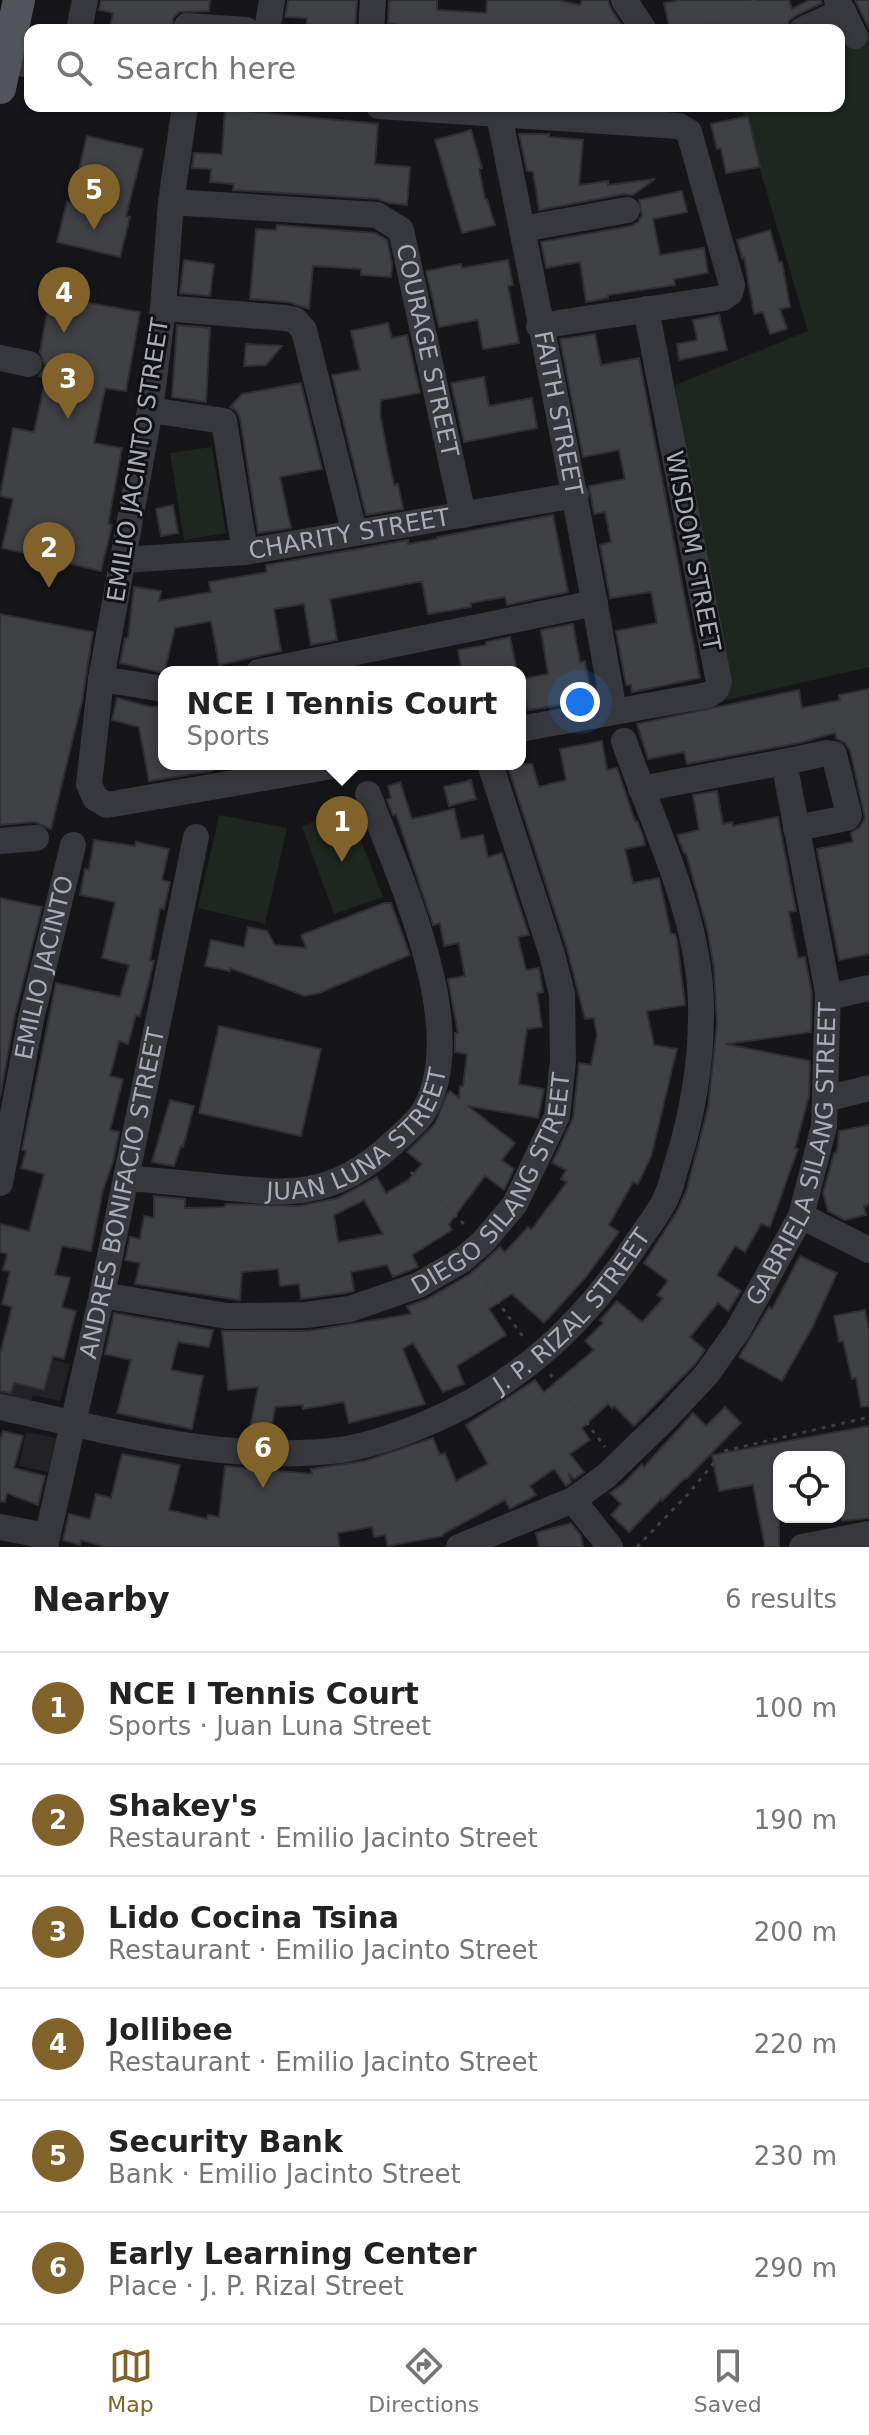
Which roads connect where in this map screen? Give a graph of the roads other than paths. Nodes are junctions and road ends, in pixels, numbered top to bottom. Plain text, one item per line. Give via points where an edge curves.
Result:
1 (19, 0) edge
2 (85, 0) edge
3 (272, 0) edge
4 (373, 0) edge
5 (624, 0) edge
6 (840, 6) edge
7 (80, 24) edge
8 (268, 24) edge
9 (371, 24) edge
10 (640, 24) edge
11 (812, 24) edge
12 (855, 36) dead end
13 (12, 71) edge
14 (184, 112) edge
15 (459, 112) edge
16 (499, 115) junction
17 (171, 202) junction
18 (627, 210) dead end
19 (522, 229) junction
20 (163, 308) junction
21 (646, 309) junction
22 (539, 326) junction
23 (0, 358) edge
24 (29, 364) dead end
25 (150, 410) junction
26 (576, 495) junction
27 (463, 515) junction
28 (354, 531) junction
29 (245, 552) junction
30 (123, 560) junction
31 (595, 603) junction
32 (288, 666) edge
33 (101, 679) junction
34 (158, 688) edge
35 (614, 711) junction
36 (526, 728) edge
37 (624, 741) dead end
38 (784, 762) junction
39 (309, 770) edge
40 (492, 770) edge
41 (641, 789) junction
42 (368, 794) dead end
43 (796, 828) junction
44 (196, 837) dead end
45 (36, 838) dead end
46 (0, 841) edge
47 (73, 845) dead end
48 (869, 988) edge
49 (828, 997) junction
50 (869, 1088) edge
51 (826, 1099) junction
52 (126, 1178) junction
53 (0, 1183) edge
54 (801, 1216) junction
55 (862, 1241) edge
56 (102, 1295) junction
57 (0, 1407) edge
58 (75, 1423) junction
59 (573, 1500) junction
60 (0, 1527) edge
61 (869, 1534) edge
62 (46, 1541) edge
63 (459, 1547) edge
64 (610, 1547) edge
65 (802, 1547) edge

1 - 13 main road
2 - 7 street
3 - 8 street
4 - 9 street
5 - 10 street
6 - 11 street
6 - 12 street
14 - 17 street, EMILIO JACINTO STREET
15 - 16 street
16 - 19 street, FAITH STREET
16 - 21 street via 679,126 689,132 732,285 723,298
17 - 20 street, EMILIO JACINTO STREET
17 - 27 street, COURAGE STREET via 377,215 401,230
18 - 19 street
19 - 22 street, FAITH STREET
20 - 25 street, EMILIO JACINTO STREET
20 - 28 street via 285,318 304,330
21 - 22 street
21 - 35 street, WISDOM STREET via 719,682 708,695
22 - 26 street, FAITH STREET
23 - 24 street
25 - 29 street via 224,421
25 - 30 street, EMILIO JACINTO STREET
26 - 27 street, CHARITY STREET
26 - 31 street, FAITH STREET
27 - 28 street, CHARITY STREET
28 - 29 street, CHARITY STREET
29 - 30 street, CHARITY STREET
30 - 33 street, EMILIO JACINTO STREET
31 - 32 street
31 - 35 street, FAITH STREET
33 - 34 street
33 - 39 street, EMILIO JACINTO STREET via 89,784 95,798 107,805
35 - 36 street
37 - 41 street, J. P. RIZAL STREET
38 - 41 street
38 - 43 street, GABRIELA SILANG STREET
38 - 43 street via 834,754 849,815
40 - 56 street, DIEGO SILANG STREET via 562,994 557,1116 515,1204 474,1250 419,1285 350,1309 227,1316
41 - 58 street, J. P. RIZAL STREET via 676,882 696,965 701,1003 698,1056 689,1125 666,1198 590,1307 538,1358 474,1403 366,1445 288,1453 221,1449
42 - 52 street, JUAN LUNA STREET via 416,921 440,1023 441,1049 425,1110 362,1169 310,1189 280,1192
43 - 49 street, GABRIELA SILANG STREET
44 - 52 street, ANDRES BONIFACIO STREET
45 - 46 street
47 - 53 street, EMILIO JACINTO via 31,1019
48 - 49 street
49 - 51 street, GABRIELA SILANG STREET
50 - 51 street
51 - 54 street, GABRIELA SILANG STREET
52 - 56 street, ANDRES BONIFACIO STREET
54 - 55 street
54 - 59 street, GABRIELA SILANG STREET via 738,1330 707,1374 618,1464
56 - 58 street, ANDRES BONIFACIO STREET
57 - 58 street, J. P. RIZAL STREET
58 - 62 street, ANDRES BONIFACIO STREET
59 - 63 street, GABRIELA SILANG STREET
59 - 64 street
60 - 62 street
61 - 65 street

